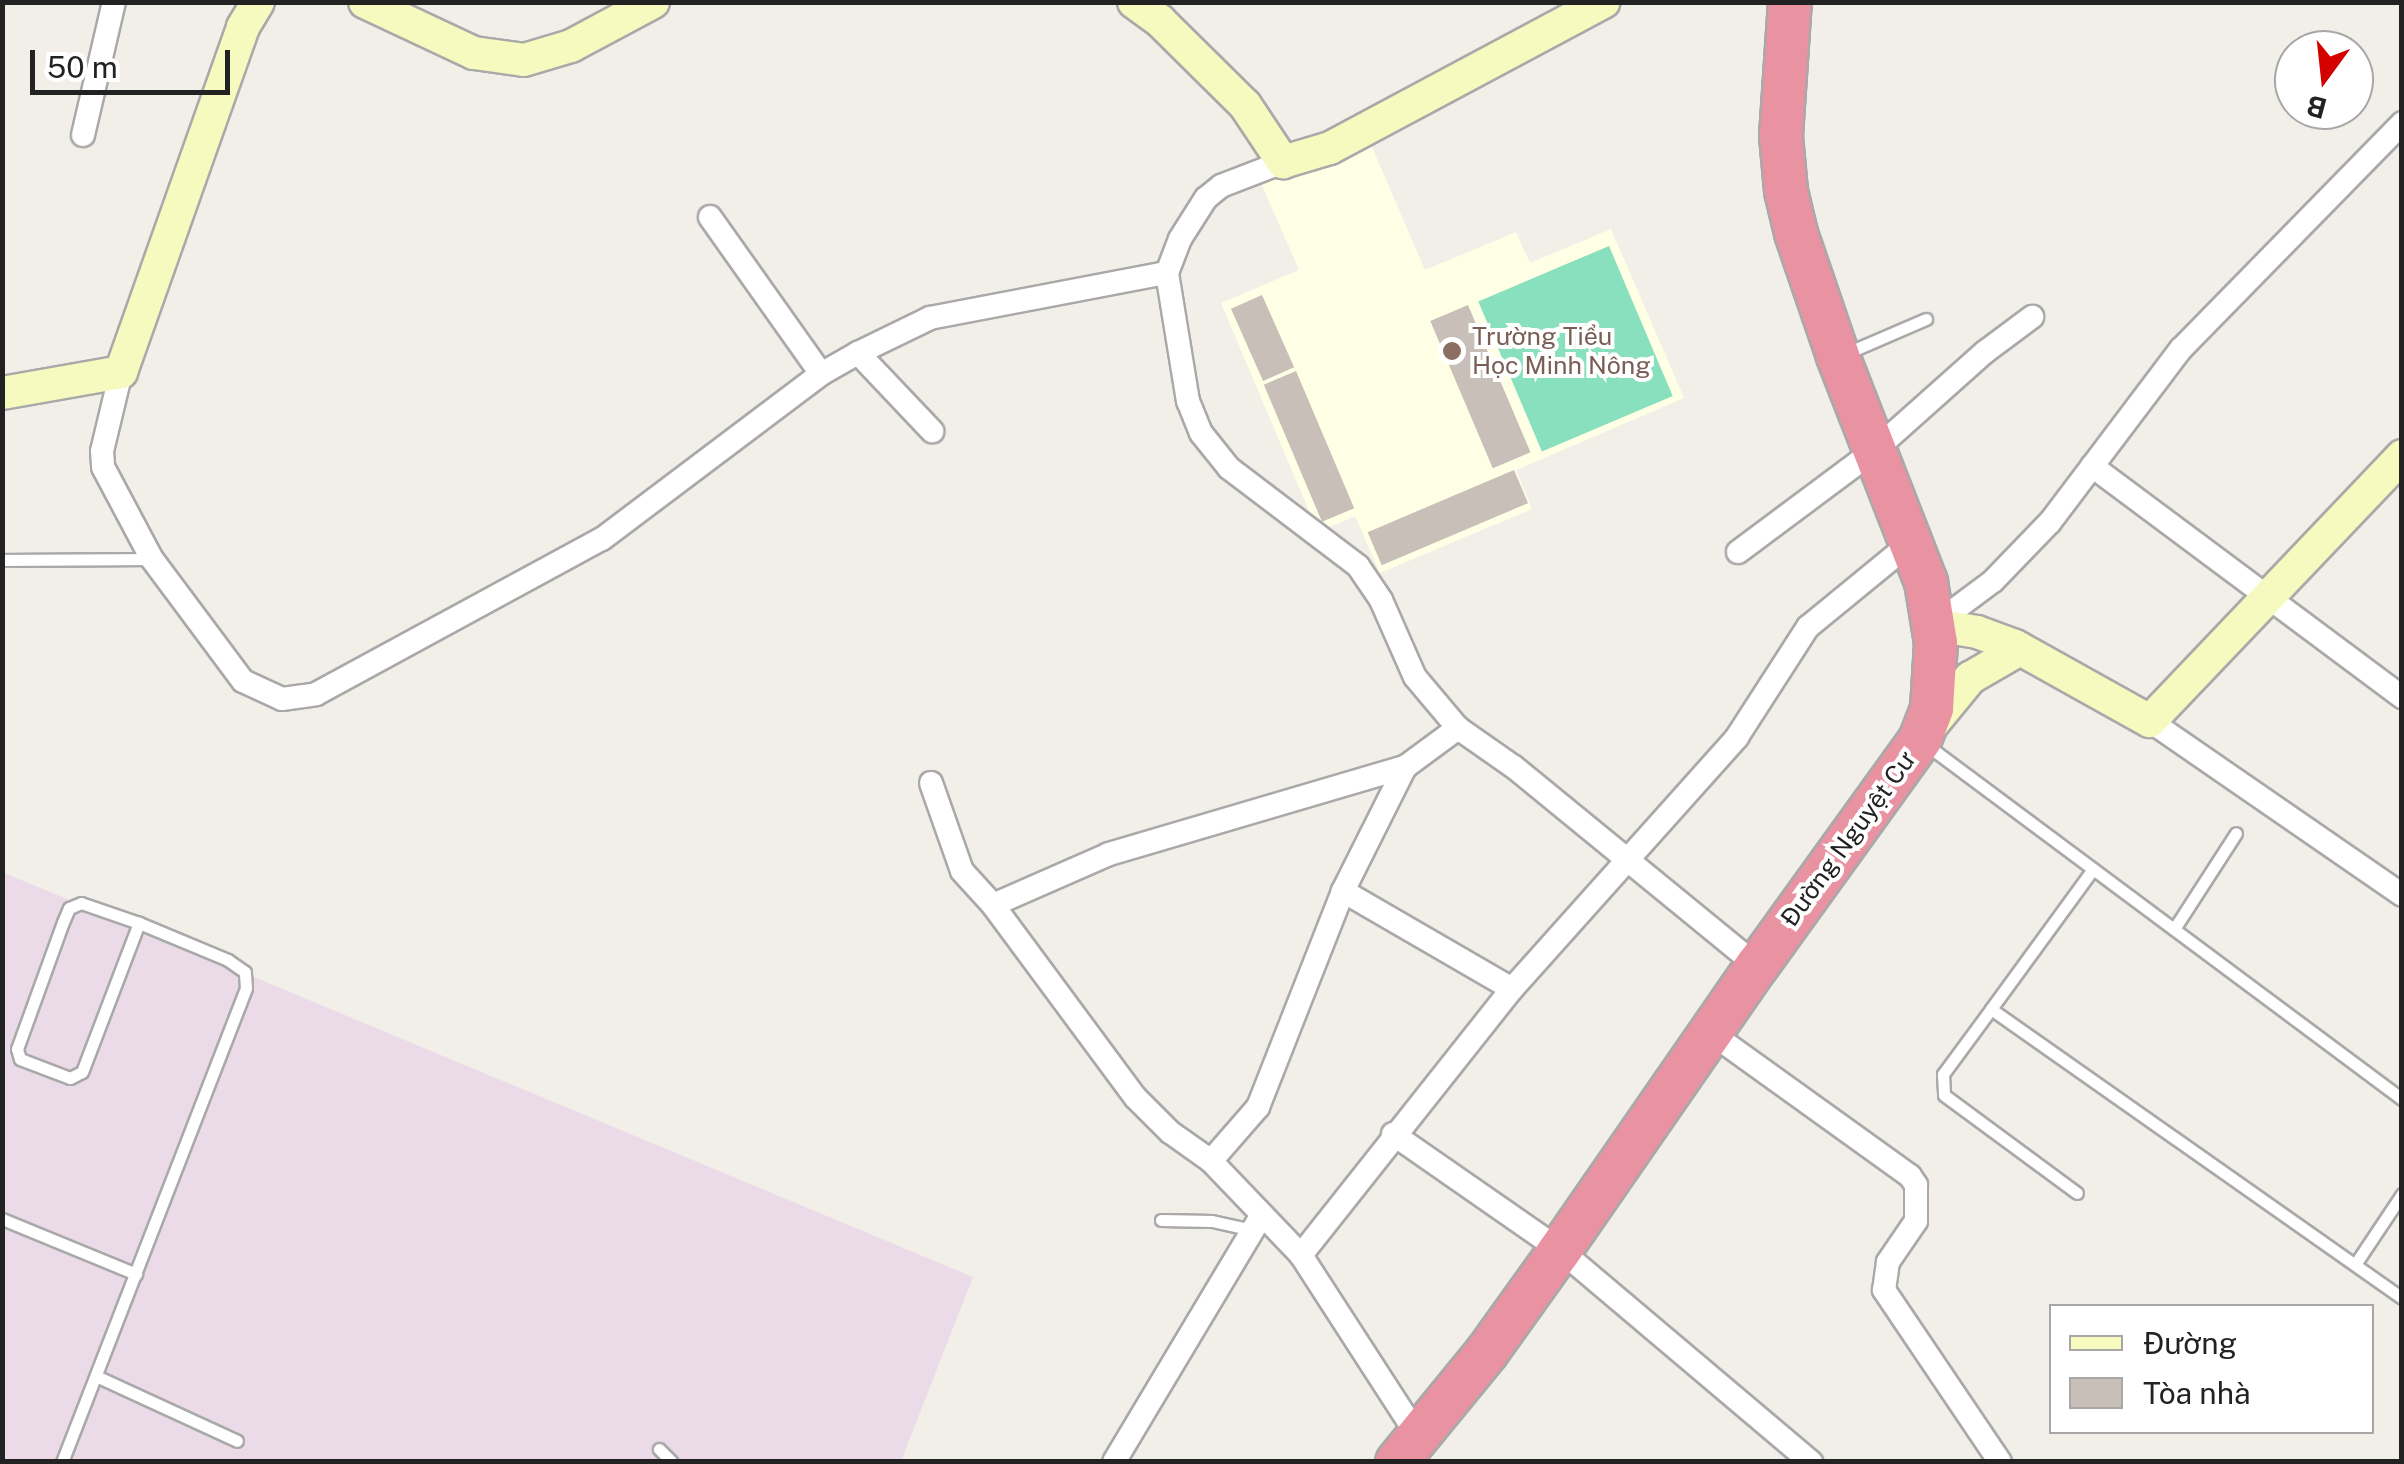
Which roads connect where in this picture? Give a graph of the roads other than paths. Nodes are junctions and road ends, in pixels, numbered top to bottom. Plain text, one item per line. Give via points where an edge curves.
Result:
1 (114, 2) edge
2 (258, 2) edge
3 (365, 2) edge
4 (653, 2) edge
5 (1134, 2) edge
6 (1603, 2) edge
7 (1790, 2) edge
8 (2402, 123) edge
9 (83, 136) dead end
10 (1282, 162) junction
11 (710, 216) dead end
12 (1167, 273) junction
13 (2032, 317) dead end
14 (1926, 319) dead end
15 (858, 352) junction
16 (1838, 356) junction
17 (122, 372) junction
18 (821, 374) junction
19 (2, 393) edge
20 (932, 431) dead end
21 (1876, 449) junction
22 (2402, 456) edge
23 (2092, 466) junction
24 (1913, 541) junction
25 (1738, 552) dead end
26 (152, 558) junction
27 (2, 560) edge
28 (2267, 598) junction
29 (1934, 624) junction
30 (2020, 649) junction
31 (2402, 698) edge
32 (2150, 721) junction
33 (1458, 728) junction
34 (1920, 740) junction
35 (1405, 768) junction
36 (931, 783) dead end
37 (2236, 833) dead end
38 (1628, 860) junction
39 (2094, 870) junction
40 (1344, 891) junction
41 (2402, 894) edge
42 (992, 905) junction
43 (139, 923) junction
44 (2174, 929) junction
45 (1756, 966) junction
46 (1512, 990) junction
47 (1991, 1009) junction
48 (1711, 1033) junction
49 (2402, 1099) edge
50 (1394, 1134) junction
51 (1211, 1161) junction
52 (2077, 1194) dead end
53 (2402, 1194) edge
54 (2, 1219) edge
55 (1161, 1220) dead end
56 (1257, 1223) junction
57 (1560, 1250) junction
58 (1301, 1255) junction
59 (2356, 1262) junction
60 (136, 1274) junction
61 (2402, 1298) edge
62 (96, 1376) junction
63 (237, 1441) dead end
64 (1408, 1449) edge
65 (660, 1450) dead end
66 (62, 1462) edge
67 (672, 1462) edge
68 (1114, 1462) edge
69 (1812, 1462) edge
70 (2000, 1462) edge

1 - 9 street
2 - 17 street via 242,27
3 - 4 street via 474,53 524,60 571,46
5 - 10 street via 1245,105
6 - 10 street via 1330,148
7 - 16 highway, Đường Nguyệt Cư via 1780,136 1786,190
8 - 23 street via 2181,349
10 - 12 street via 1206,198
11 - 18 street
12 - 15 street via 930,318
12 - 33 street via 1188,400 1201,433 1229,468 1358,566 1382,600 1415,676
13 - 21 street
14 - 16 lane
15 - 18 street
15 - 20 street
16 - 21 highway, Đường Nguyệt Cư
17 - 19 street
17 - 26 street via 104,467
18 - 26 street via 602,539 316,694 282,699 243,682
21 - 24 highway, Đường Nguyệt Cư
21 - 25 street
22 - 28 street
23 - 28 street
23 - 29 street via 1993,582
24 - 29 highway, Đường Nguyệt Cư
24 - 38 street via 1808,626 1737,737
26 - 27 lane
28 - 31 street
28 - 32 street
29 - 30 street
29 - 34 highway, Đường Nguyệt Cư via 1935,695
30 - 32 street
30 - 34 street via 1970,678
32 - 41 street
33 - 35 street
33 - 38 street
34 - 39 lane
34 - 45 highway, Đường Nguyệt Cư
35 - 40 street
35 - 42 street via 1109,854
36 - 42 street via 962,871
37 - 44 lane
38 - 45 street
38 - 46 street
39 - 44 lane
39 - 47 lane
40 - 46 street
40 - 51 street via 1258,1107
42 - 51 street via 1135,1097
43 - 43 lane via 82,1072 70,1078 20,1060 18,1049 69,908 81,903
43 - 60 lane via 228,960 245,972 246,988
44 - 49 lane
45 - 48 highway, Đường Nguyệt Cư
46 - 50 street
47 - 52 lane via 1942,1074 1944,1096
47 - 59 lane
48 - 57 highway, Đường Nguyệt Cư
48 - 70 street via 1910,1176 1916,1221 1888,1262 1884,1290
50 - 57 street
50 - 58 street
51 - 56 street
53 - 59 lane
54 - 60 lane
55 - 56 lane
56 - 58 street
56 - 68 street
57 - 64 highway, Đường Nguyệt Cư
57 - 69 street
58 - 64 street
59 - 61 lane
60 - 62 lane
62 - 63 lane
62 - 66 lane
65 - 67 lane

